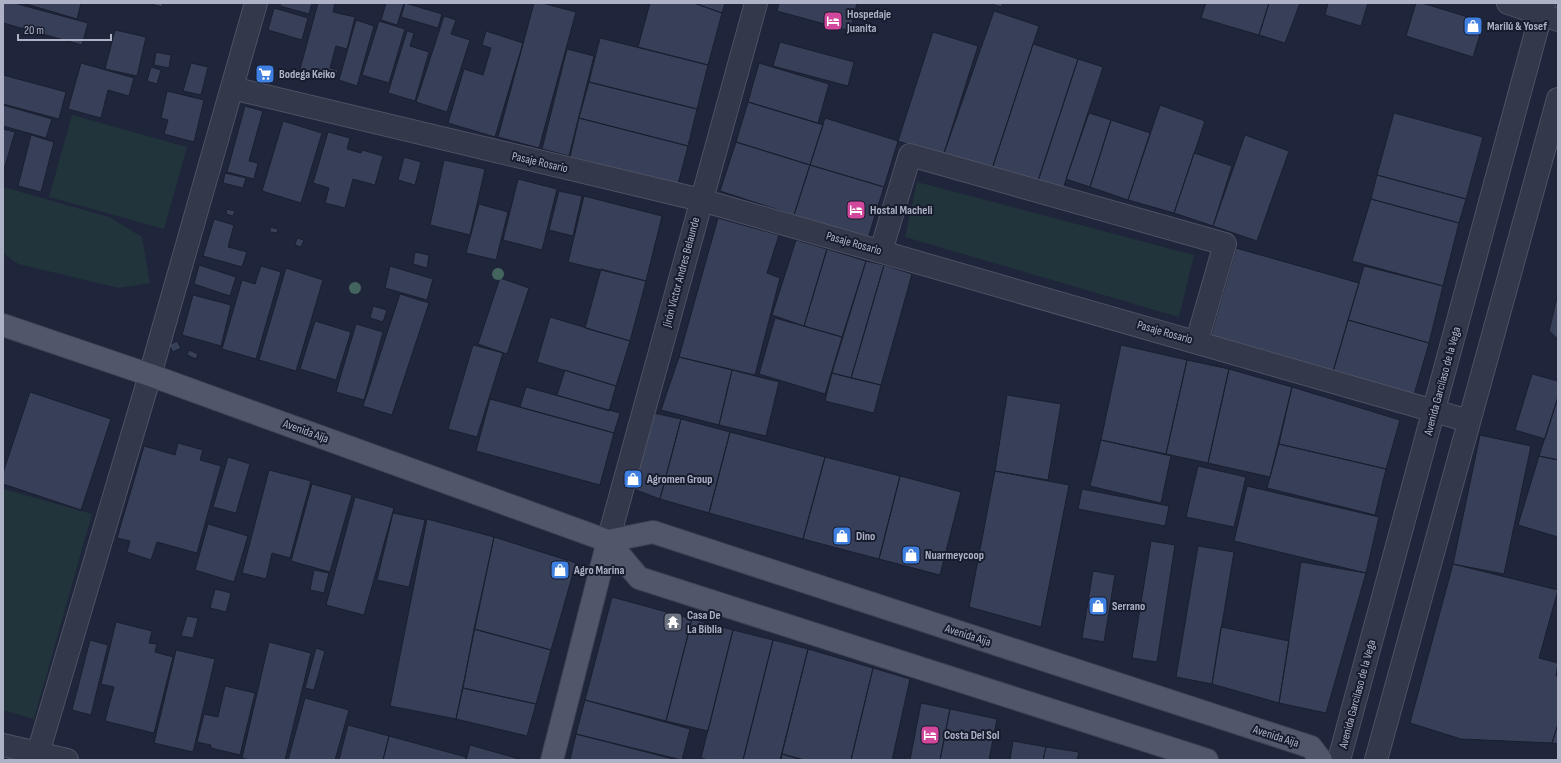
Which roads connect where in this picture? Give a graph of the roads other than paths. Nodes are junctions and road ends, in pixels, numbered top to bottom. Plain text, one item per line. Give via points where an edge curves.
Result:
1 (256, 3) edge
2 (756, 3) edge
3 (1508, 3) edge
4 (1548, 12) edge
5 (232, 88) junction
6 (1558, 99) edge
7 (701, 200) junction
8 (881, 251) junction
9 (3, 325) edge
10 (1197, 341) junction
11 (150, 375) junction
12 (1434, 411) junction
13 (1469, 420) junction
14 (608, 541) junction
15 (3, 745) edge
16 (37, 756) edge
17 (66, 760) edge
18 (552, 760) edge
19 (1207, 760) edge
20 (1321, 760) edge
21 (1339, 760) edge
22 (1376, 760) edge

1 - 5 street
2 - 7 street, Jirón Victor Andres Belaunde
3 - 4 street
4 - 12 street, Avenida Garcilaso de la Vega
5 - 7 street, Pasaje Rosario
5 - 11 street
6 - 13 street
7 - 8 street, Pasaje Rosario
7 - 14 street, Jirón Victor Andres Belaunde
8 - 10 street, Pasaje Rosario
8 - 10 street via 910,155 1225,244
9 - 11 main road, Avenida Aija
10 - 12 street, Pasaje Rosario
11 - 14 main road, Avenida Aija
11 - 16 street
12 - 13 street, Pasaje Rosario
12 - 21 street, Avenida Garcilaso de la Vega
13 - 22 street
14 - 18 main road
14 - 19 main road via 639,578
14 - 20 main road, Avenida Aija via 653,532 1311,747
15 - 16 street
16 - 17 street

